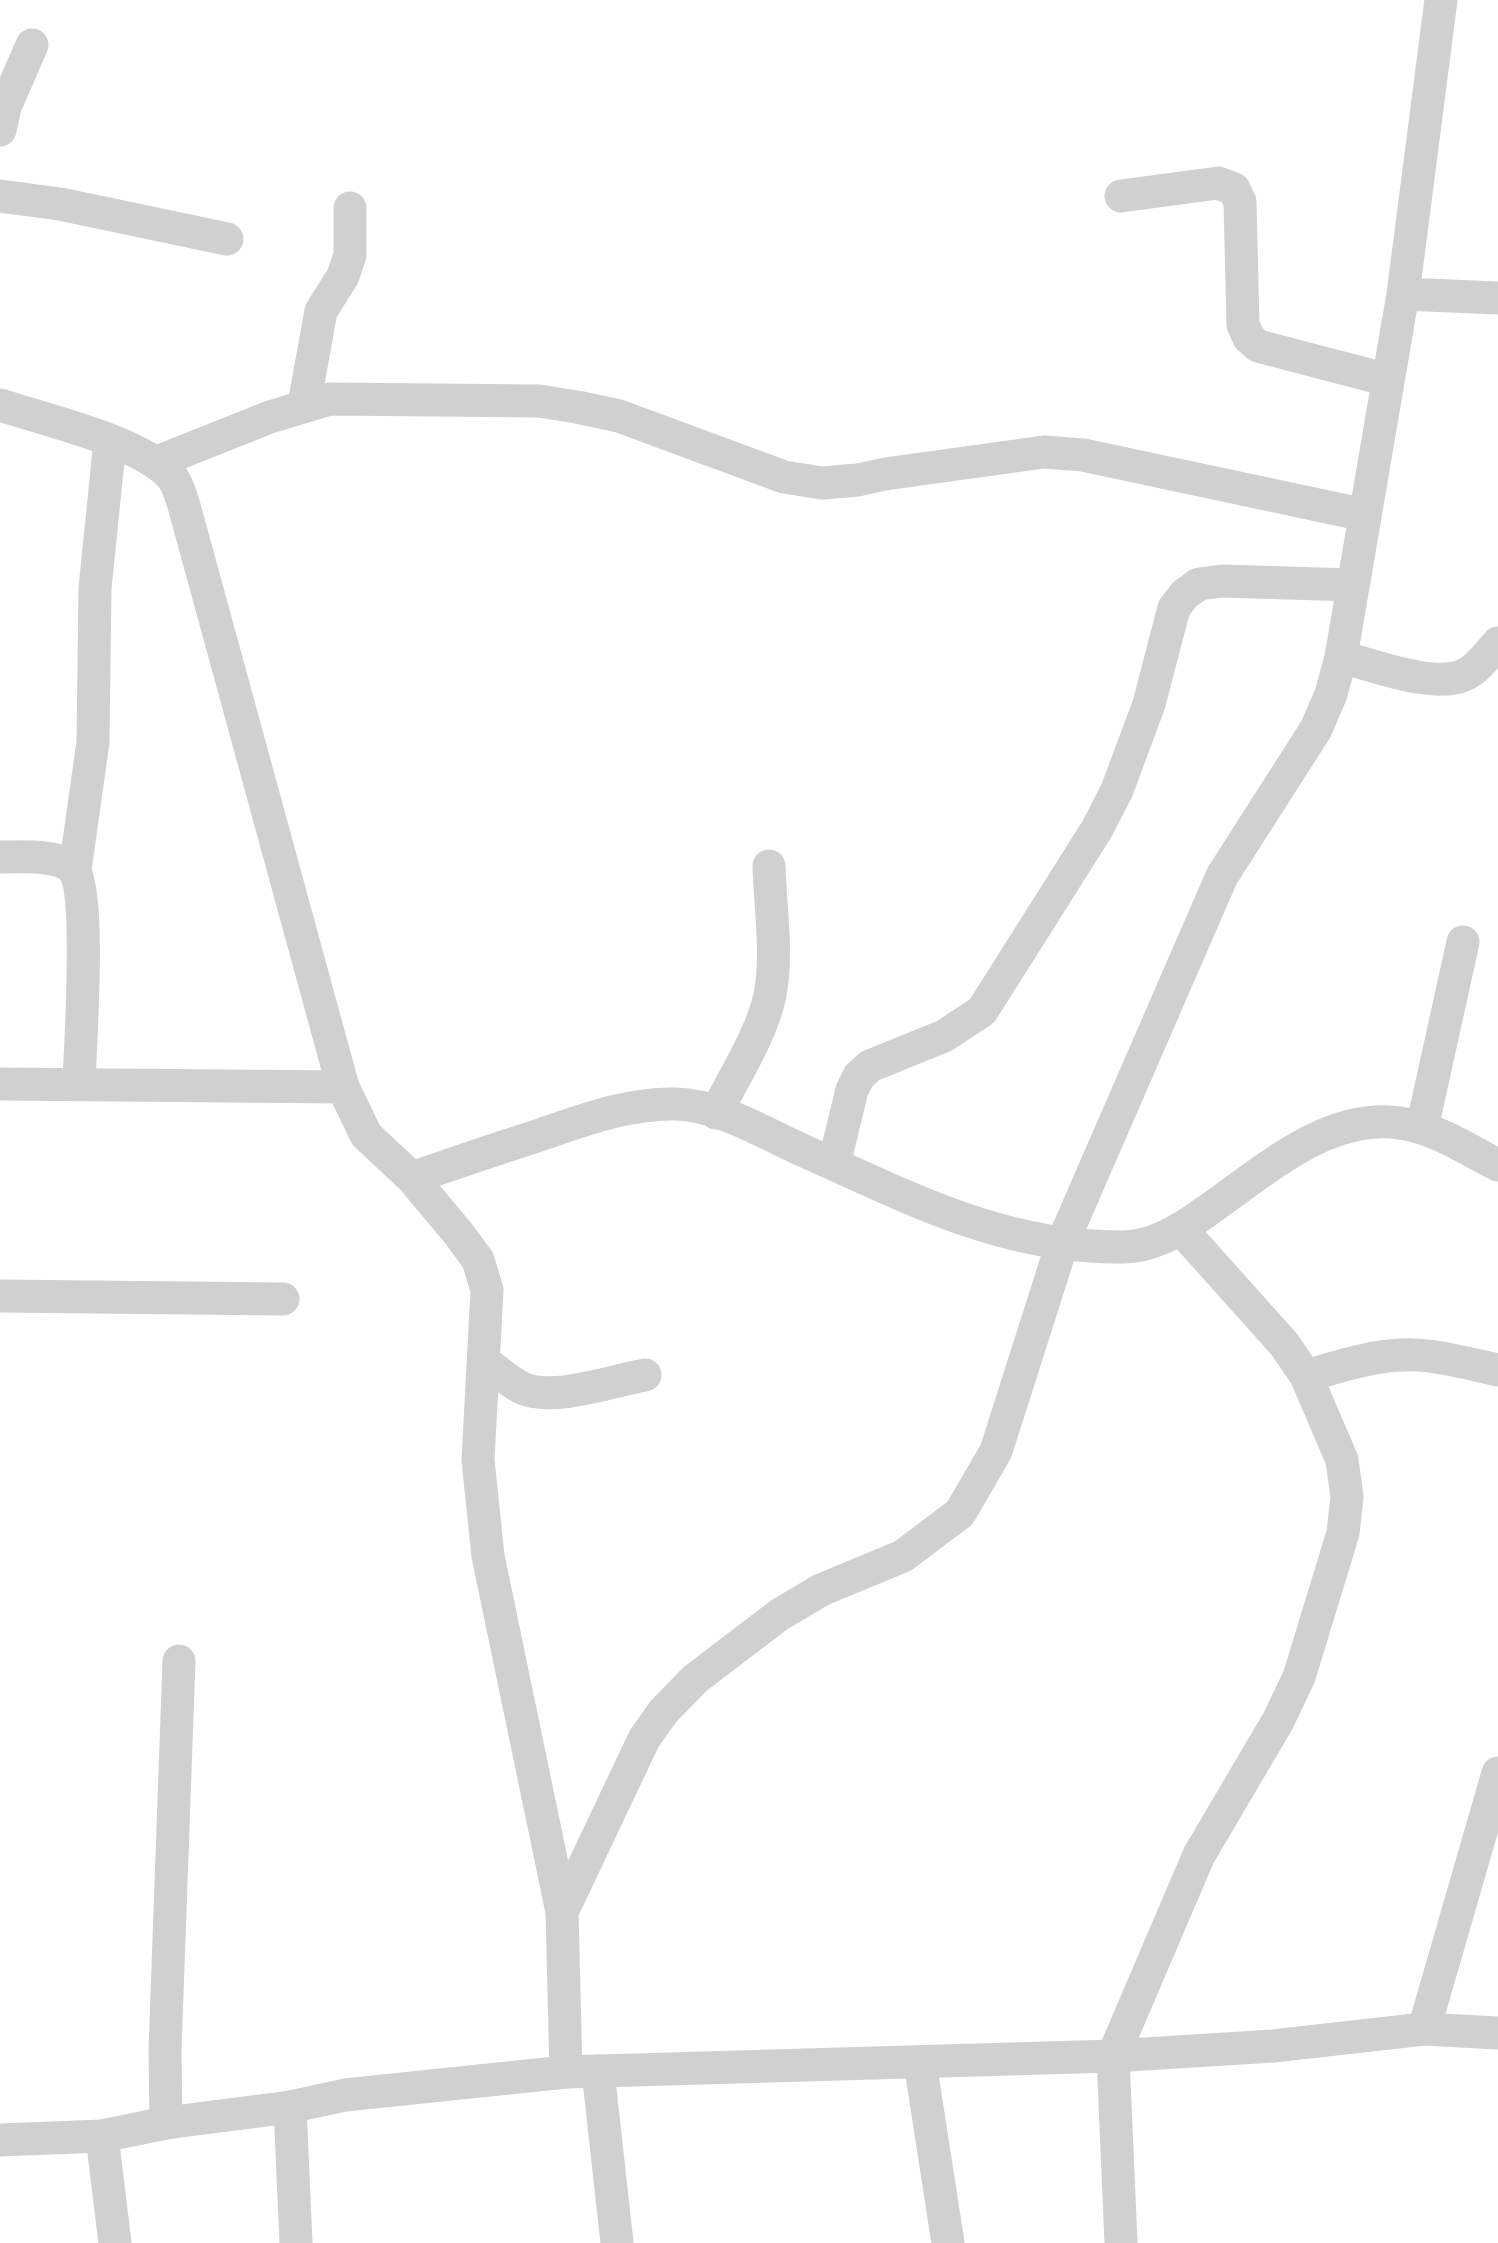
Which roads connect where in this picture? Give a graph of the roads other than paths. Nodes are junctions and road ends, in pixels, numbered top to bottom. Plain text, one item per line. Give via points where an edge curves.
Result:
1 (1441, 0) edge
2 (32, 45) dead end
3 (0, 130) edge
4 (0, 196) edge
5 (1121, 196) dead end
6 (350, 208) dead end
7 (227, 239) dead end
8 (1403, 294) junction
9 (1498, 298) edge
10 (1388, 380) junction
11 (0, 405) edge
12 (304, 405) junction
13 (110, 441) junction
14 (157, 462) junction
15 (1365, 515) junction
16 (1353, 585) junction
17 (1498, 643) edge
18 (1341, 657) junction
19 (0, 857) edge
20 (768, 866) dead end
21 (75, 870) junction
22 (1463, 942) dead end
23 (0, 1084) edge
24 (79, 1084) junction
25 (343, 1087) junction
26 (716, 1113) junction
27 (1422, 1128) junction
28 (834, 1164) junction
29 (1498, 1165) edge
30 (412, 1178) junction
31 (1180, 1229) junction
32 (1062, 1244) junction
33 (0, 1296) edge
34 (282, 1299) dead end
35 (484, 1361) junction
36 (1498, 1370) edge
37 (645, 1375) dead end
38 (1305, 1376) junction
39 (179, 1661) dead end
40 (1498, 1773) edge
41 (562, 1912) junction
42 (1424, 2029) junction
43 (1498, 2033) edge
44 (1113, 2056) junction
45 (920, 2062) junction
46 (598, 2071) junction
47 (566, 2072) junction
48 (290, 2107) junction
49 (166, 2123) junction
50 (102, 2136) junction
51 (0, 2140) edge
52 (116, 2243) edge
53 (296, 2243) edge
54 (617, 2243) edge
55 (948, 2243) edge
56 (1121, 2243) edge

1 - 8 street
2 - 3 street via 9,96
4 - 7 street via 60,204
5 - 10 street via 1218,183 1234,189 1240,202 1243,325 1249,338 1258,346
6 - 12 street via 350,255 343,276 321,311
8 - 9 street
8 - 10 street
10 - 15 street
11 - 13 street
12 - 14 street
12 - 15 street via 330,399 539,401 618,416 784,477 822,483 1044,452 1083,455
13 - 14 street
13 - 21 street via 95,588 93,742
14 - 25 street via 174,478 183,502
15 - 16 street
16 - 18 street
16 - 28 street via 1222,580 1199,584 1185,594 1174,608 1149,704 1117,790 1091,839 982,1011 944,1036 870,1066 859,1076
17 - 18 street via 1465,675 1446,680
18 - 32 street via 1316,729 1222,876
19 - 21 street via 33,856 65,862
20 - 26 street via 770,995
21 - 24 street via 81,900 83,978
22 - 27 street
23 - 24 street
24 - 25 street
25 - 30 street via 366,1135
26 - 28 street
26 - 30 street via 678,1104 609,1111
27 - 29 street
27 - 31 street via 1375,1120 1328,1132
28 - 32 street via 962,1220 1011,1235
30 - 35 street via 478,1260 488,1290
31 - 32 street via 1155,1241 1125,1247
31 - 38 street via 1284,1344
32 - 41 street via 996,1451 960,1513 903,1556 821,1590 779,1615 695,1679 663,1712 644,1739
33 - 34 street
35 - 37 street via 522,1388 540,1393
35 - 41 street via 478,1460 488,1556
36 - 38 street via 1428,1356 1396,1355
38 - 44 street via 1342,1460 1347,1497 1344,1533 1299,1677 1278,1721 1199,1855
39 - 49 street via 165,2050
40 - 42 street
41 - 47 street
42 - 43 street
42 - 44 street via 1273,2046
44 - 45 street
44 - 56 street
45 - 46 street
45 - 55 street
46 - 47 street
46 - 54 street
47 - 48 street via 345,2095
48 - 49 street
48 - 53 street
49 - 50 street
50 - 51 street
50 - 52 street

